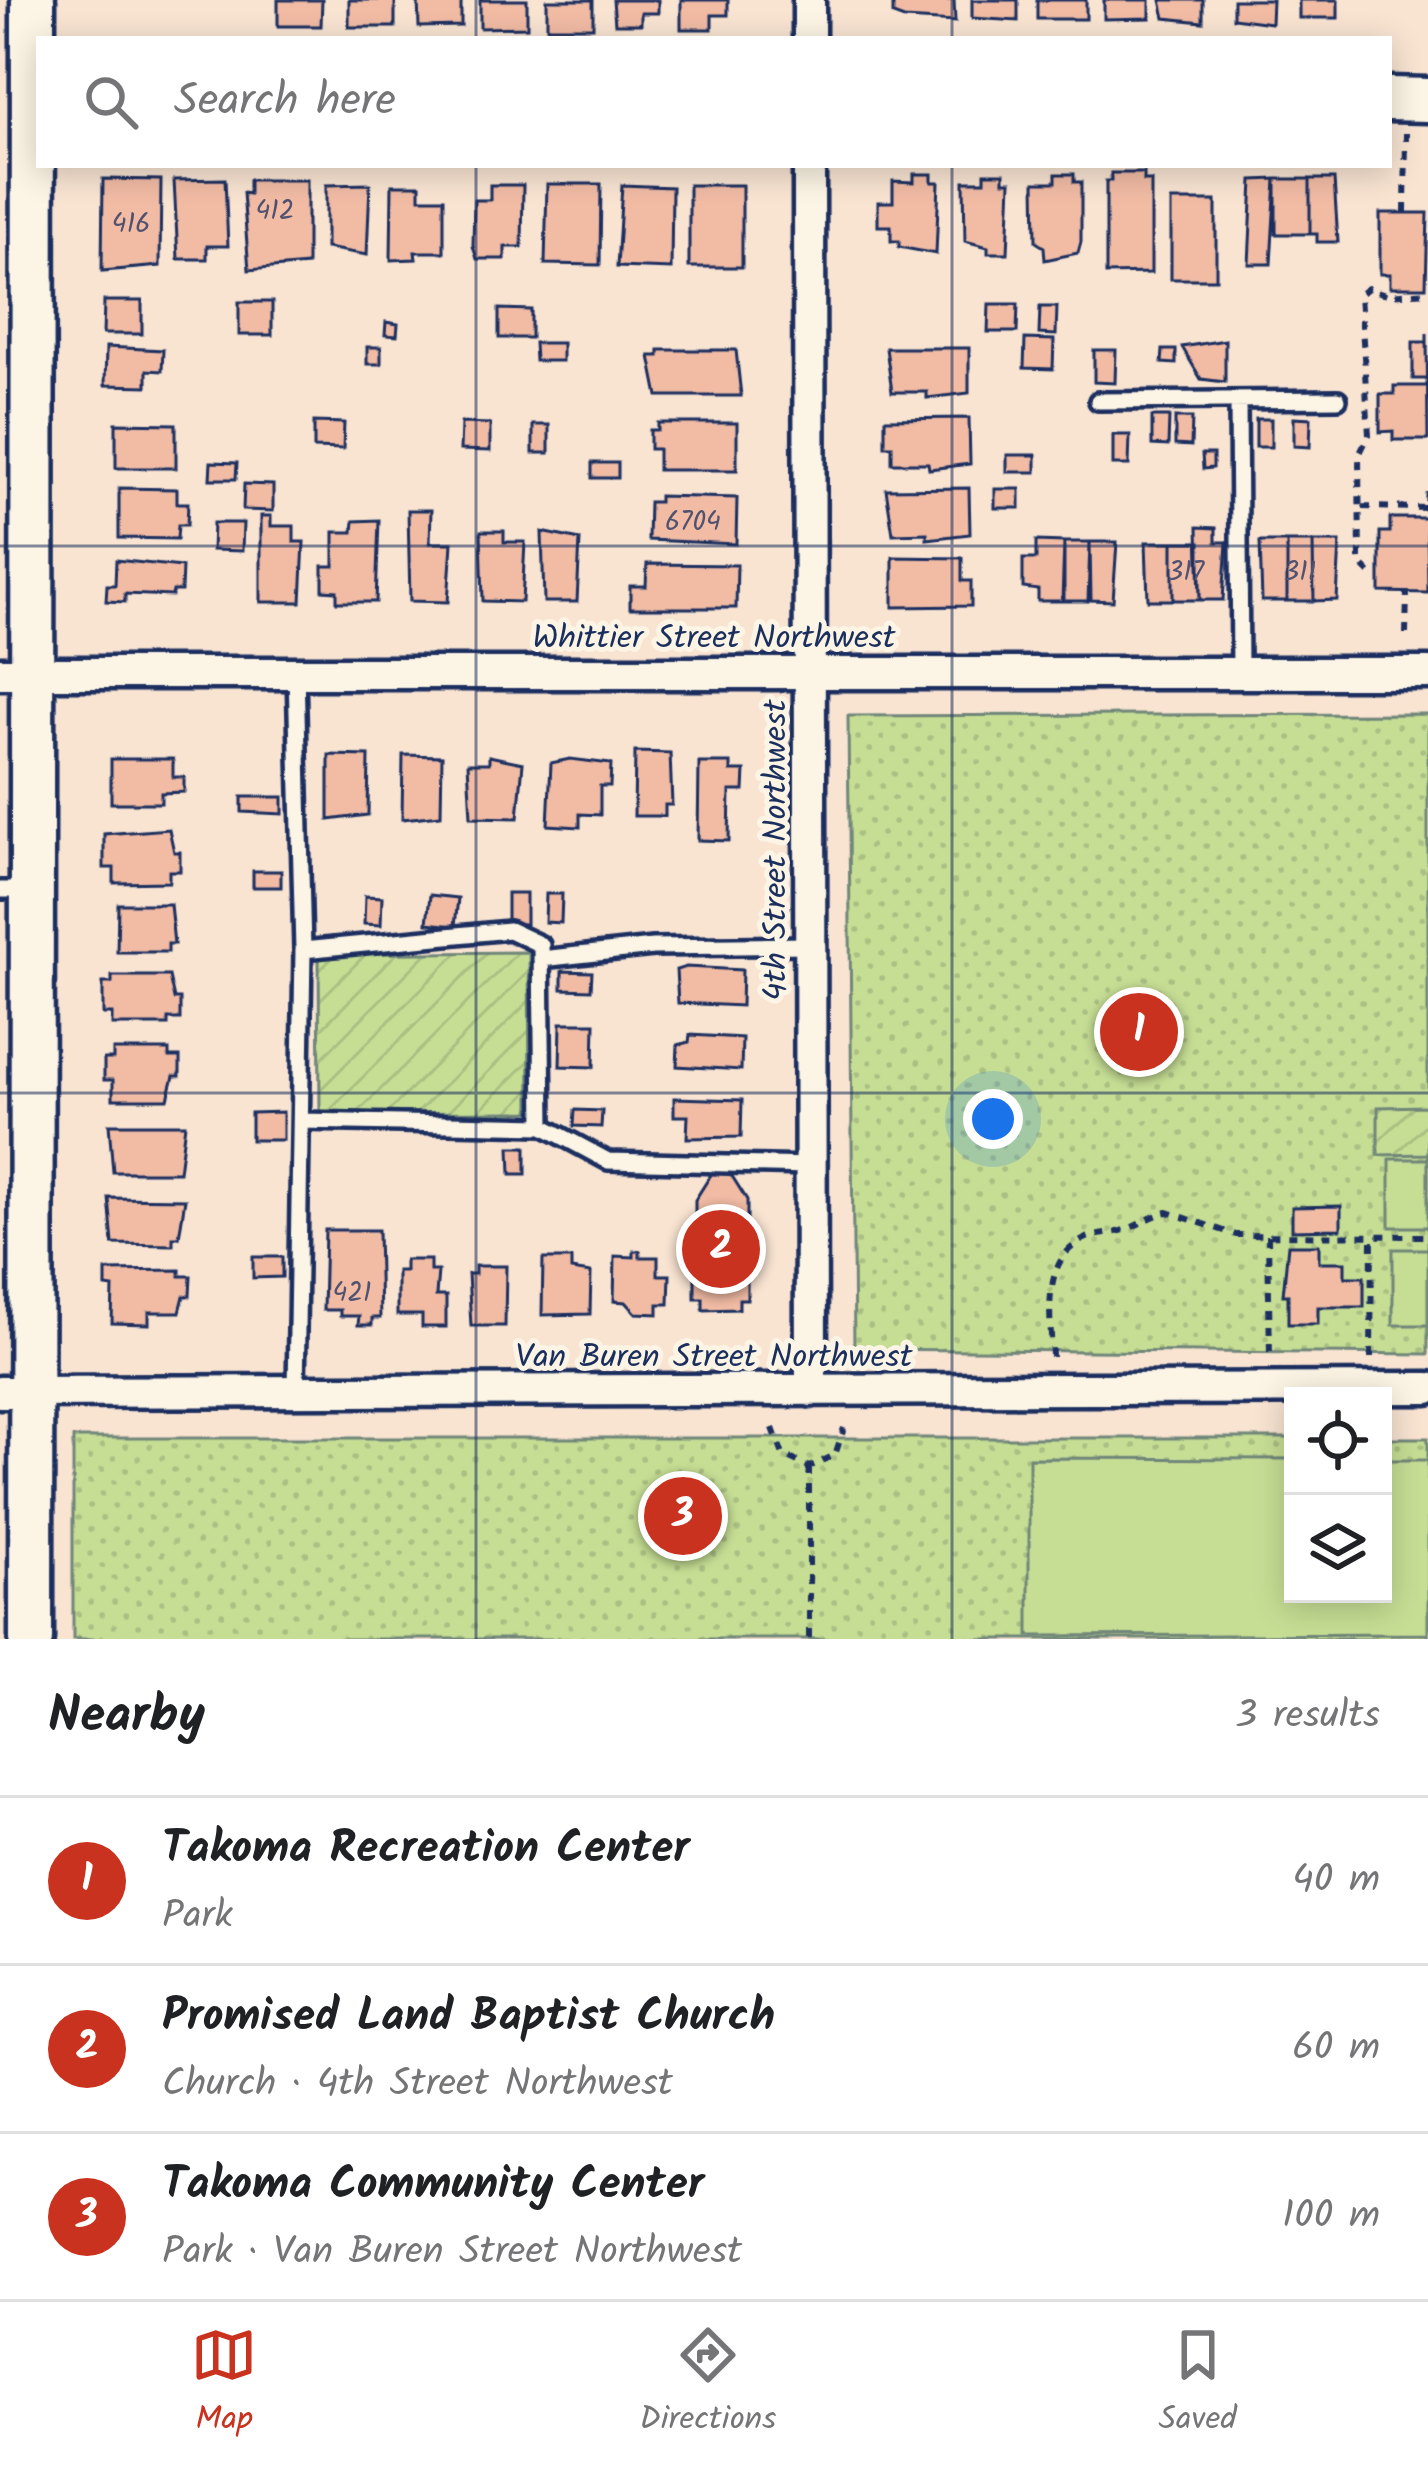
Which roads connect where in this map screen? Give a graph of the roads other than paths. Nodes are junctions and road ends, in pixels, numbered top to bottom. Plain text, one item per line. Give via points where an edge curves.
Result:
1 (33, 0) edge
2 (809, 0) edge
3 (809, 36) edge
4 (24, 100) edge
5 (809, 168) edge
6 (1338, 399) dead end
7 (1238, 400) junction
8 (1098, 401) dead end
9 (811, 672) junction
10 (1240, 672) junction
11 (16, 673) edge
12 (296, 673) junction
13 (1428, 673) edge
14 (16, 890) edge
15 (811, 945) junction
16 (303, 950) junction
17 (541, 958) junction
18 (301, 1121) junction
19 (543, 1126) junction
20 (811, 1166) junction
21 (1428, 1388) edge
22 (811, 1391) junction
23 (16, 1392) edge
24 (296, 1392) junction
25 (26, 1620) edge

1 - 4 street
2 - 3 street
4 - 11 street
5 - 9 street, 4th Street Northwest
6 - 7 lane
7 - 8 lane
7 - 10 lane
9 - 10 street, Whittier Street Northwest
9 - 12 street, Whittier Street Northwest
9 - 15 street, 4th Street Northwest
10 - 13 street, Whittier Street Northwest
11 - 12 street, Whittier Street Northwest
11 - 14 street
12 - 16 lane
14 - 23 street via 24,1173
15 - 17 lane
15 - 20 street, 4th Street Northwest
16 - 17 lane via 509,930 541,945
16 - 18 lane
17 - 19 lane
18 - 19 lane
18 - 24 lane
19 - 20 lane via 608,1161
20 - 22 street, 4th Street Northwest
21 - 22 street, Van Buren Street Northwest
22 - 24 street, Van Buren Street Northwest
23 - 24 street, Van Buren Street Northwest
23 - 25 street

